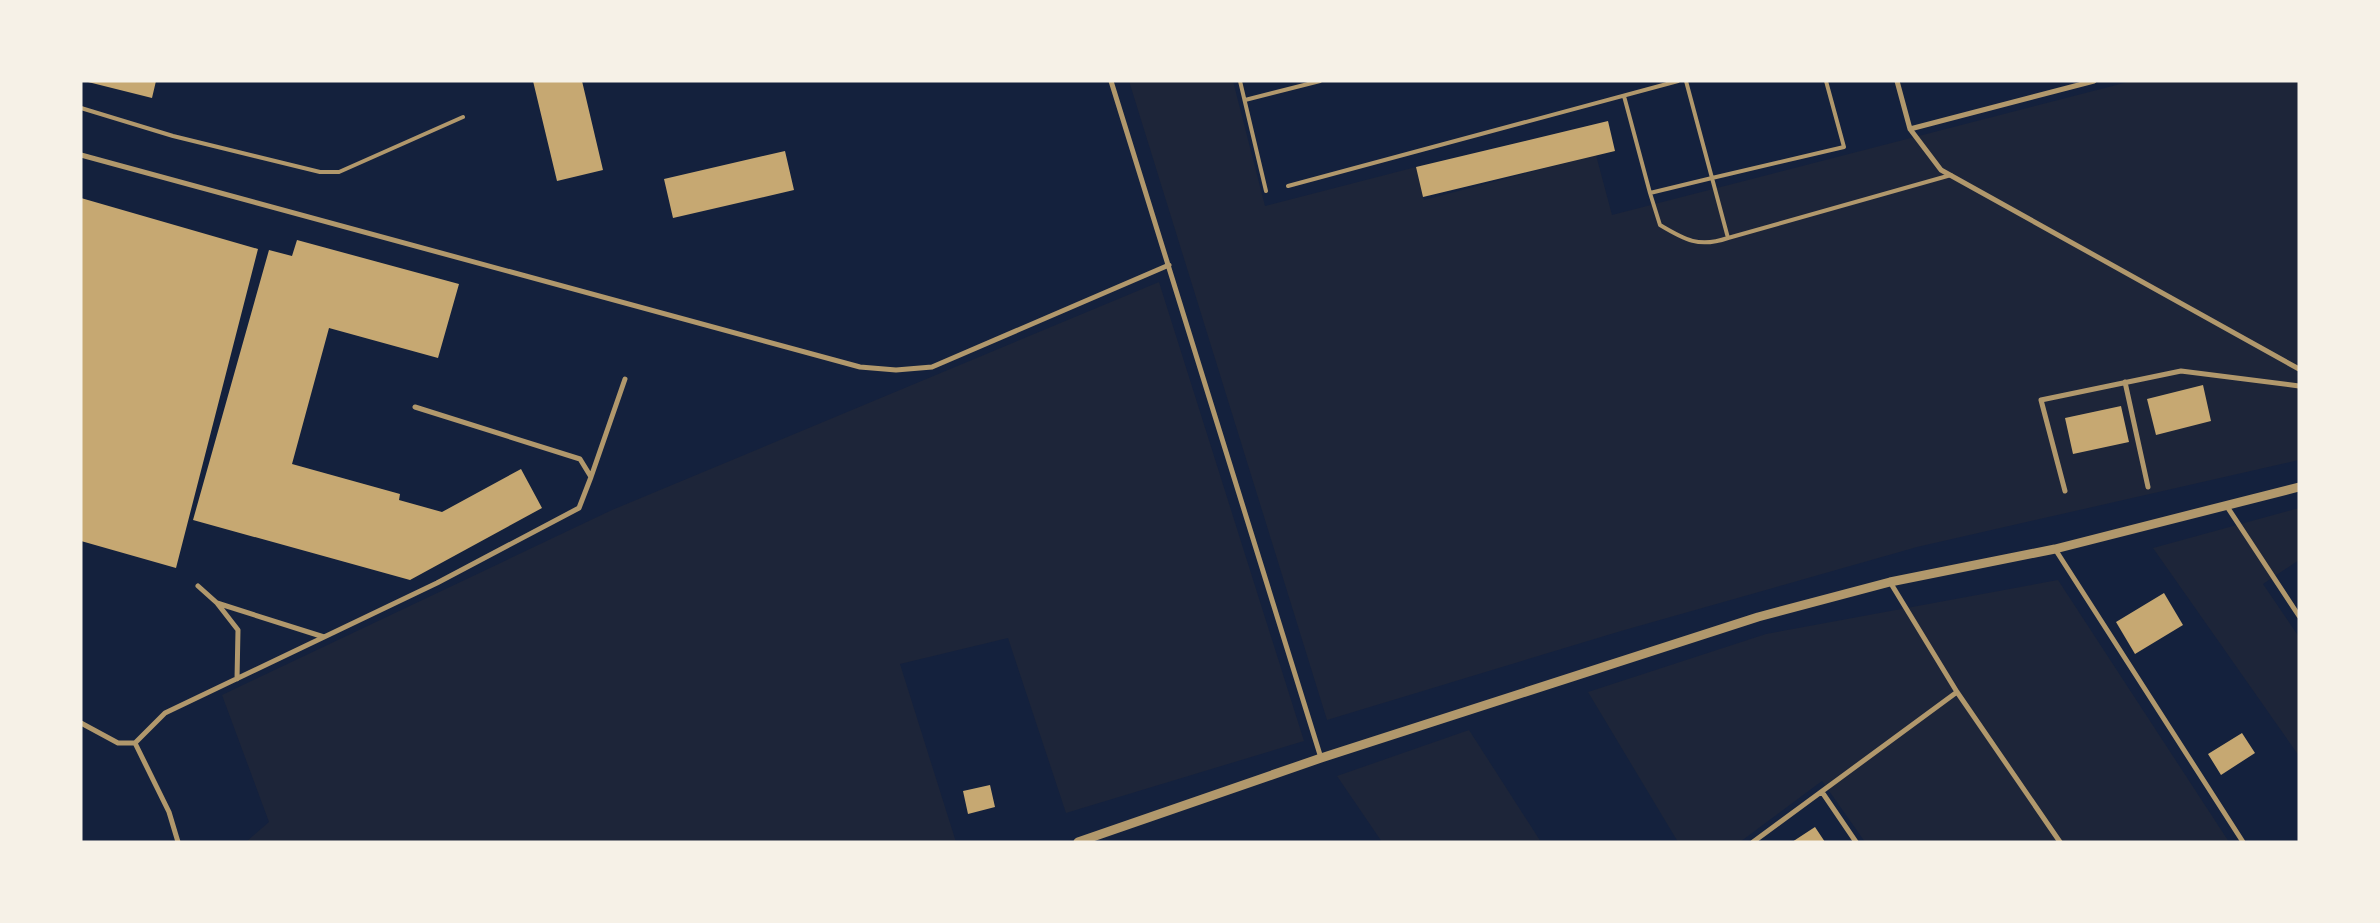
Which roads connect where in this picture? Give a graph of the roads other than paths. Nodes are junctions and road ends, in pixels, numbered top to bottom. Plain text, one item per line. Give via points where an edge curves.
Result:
1 (1111, 81) edge
2 (1240, 81) edge
3 (1320, 81) edge
4 (1678, 81) edge
5 (1686, 81) edge
6 (1826, 81) edge
7 (1897, 81) edge
8 (2094, 81) edge
9 (1624, 96) junction
10 (1244, 100) junction
11 (81, 108) edge
12 (463, 118) dead end
13 (1910, 129) junction
14 (81, 155) edge
15 (1951, 175) junction
16 (1712, 178) junction
17 (1288, 186) dead end
18 (1266, 191) dead end
19 (1650, 193) junction
20 (1728, 238) junction
21 (1169, 265) junction
22 (2299, 369) edge
23 (626, 379) dead end
24 (2125, 382) junction
25 (2299, 386) edge
26 (415, 407) dead end
27 (591, 477) junction
28 (2148, 487) dead end
29 (2299, 487) edge
30 (2066, 491) dead end
31 (2226, 505) junction
32 (2056, 549) junction
33 (1890, 582) junction
34 (198, 586) dead end
35 (217, 603) junction
36 (2299, 616) edge
37 (324, 637) junction
38 (237, 679) junction
39 (1957, 692) junction
40 (81, 723) edge
41 (135, 743) junction
42 (1321, 758) junction
43 (1822, 792) junction
44 (178, 842) edge
45 (1078, 842) edge
46 (1753, 842) edge
47 (1856, 842) edge
48 (2060, 842) edge
49 (2243, 842) edge

1 - 21 street
2 - 10 lane
3 - 10 lane
4 - 9 lane
5 - 16 lane
6 - 16 lane via 1844,147
7 - 13 street
8 - 13 street
9 - 17 lane
9 - 19 lane
10 - 18 lane
11 - 12 lane via 173,136 320,172 338,172
13 - 15 street via 1941,170
14 - 21 street via 860,367 896,370 932,367
15 - 20 lane
15 - 22 street
16 - 19 lane
16 - 20 lane
19 - 20 lane via 1660,225 1683,239 1712,244
21 - 42 street
23 - 27 street
24 - 25 street via 2181,371
24 - 28 street
24 - 30 street via 2041,400
26 - 27 street via 580,459
27 - 37 street via 579,508 437,583
29 - 31 street
31 - 32 street
31 - 36 street
32 - 33 street
32 - 49 street
33 - 39 street
33 - 42 street via 1758,617
34 - 35 street
35 - 37 street
35 - 38 street via 238,630
37 - 38 street
38 - 41 street via 165,713
39 - 43 street
39 - 48 street
40 - 41 street via 118,743
41 - 44 street via 169,812
42 - 45 street
43 - 46 street
43 - 47 street

